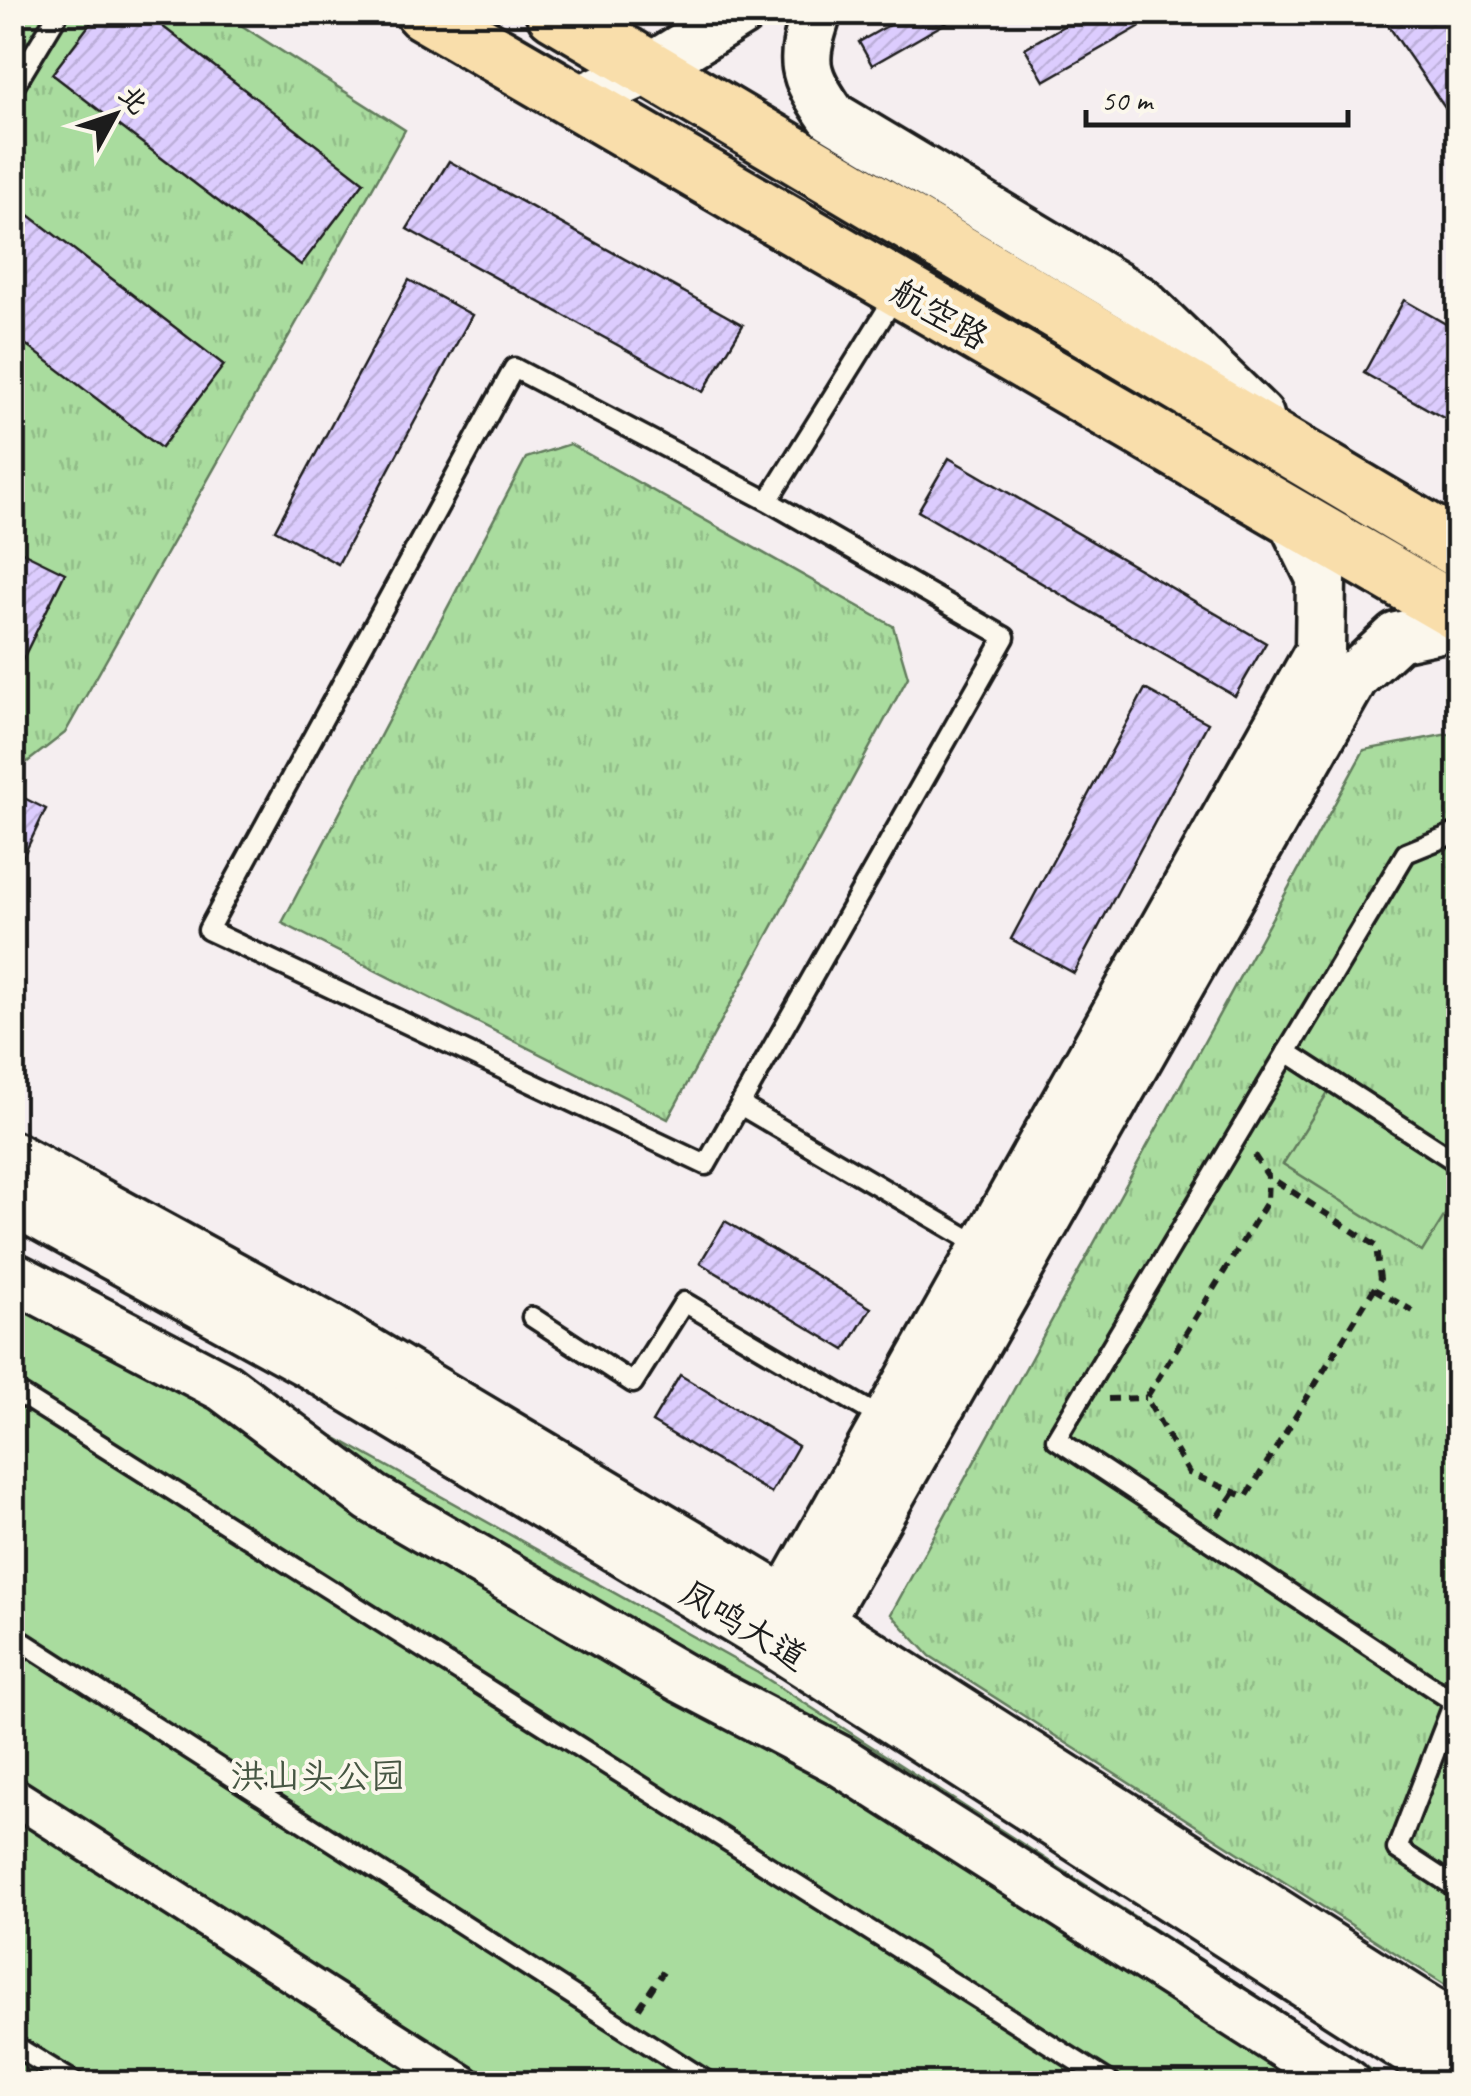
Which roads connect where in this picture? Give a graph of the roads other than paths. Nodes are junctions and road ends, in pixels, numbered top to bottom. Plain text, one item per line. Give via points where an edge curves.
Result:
1 (58, 12) edge
2 (423, 12) edge
3 (554, 12) edge
4 (740, 12) edge
5 (817, 12) edge
6 (649, 69) junction
7 (12, 90) edge
8 (573, 103) junction
9 (899, 290) junction
10 (1298, 454) junction
11 (768, 501) junction
12 (1291, 517) junction
13 (1458, 549) edge
14 (1458, 613) edge
15 (1458, 624) edge
16 (1458, 832) edge
17 (1287, 1052) junction
18 (740, 1105) junction
19 (12, 1156) edge
20 (1458, 1163) edge
21 (12, 1200) edge
22 (984, 1248) junction
23 (12, 1276) edge
24 (532, 1317) dead end
25 (12, 1389) edge
26 (887, 1420) junction
27 (792, 1629) junction
28 (12, 1635) edge
29 (1456, 1696) edge
30 (12, 1795) edge
31 (1458, 1890) edge
32 (1458, 2029) edge
33 (12, 2044) edge
34 (683, 2066) junction
35 (1458, 2080) edge
36 (76, 2084) edge
37 (464, 2084) edge
38 (673, 2084) edge
39 (711, 2084) edge
40 (1113, 2084) edge
41 (1347, 2084) edge

1 - 7 lane
2 - 8 main road, 航空路
3 - 6 main road, 航空路
4 - 6 street
5 - 10 street via 803,53 809,84 832,116 1139,300
6 - 8 street
6 - 10 main road, 航空路
8 - 9 main road, 航空路
9 - 11 lane
9 - 12 main road, 航空路
10 - 13 main road, 航空路
11 - 18 lane via 1005,637
11 - 18 lane via 514,368 208,930 706,1165
12 - 14 main road, 航空路
12 - 22 street via 1321,578 1320,651
15 - 27 street via 1397,637 1354,677
16 - 17 lane via 1406,853
17 - 20 lane
17 - 29 lane via 1056,1439
18 - 22 lane
19 - 27 street, 凤鸣大道 via 330,1330
21 - 27 street, 凤鸣大道
22 - 26 street
23 - 41 street via 224,1387 372,1498 838,1760
24 - 26 lane via 633,1383 684,1302
25 - 40 lane
26 - 27 street
27 - 32 street, 凤鸣大道
27 - 35 street, 凤鸣大道
28 - 34 lane
29 - 31 lane via 1396,1849
30 - 37 street
33 - 36 lane
34 - 38 lane
34 - 39 lane

